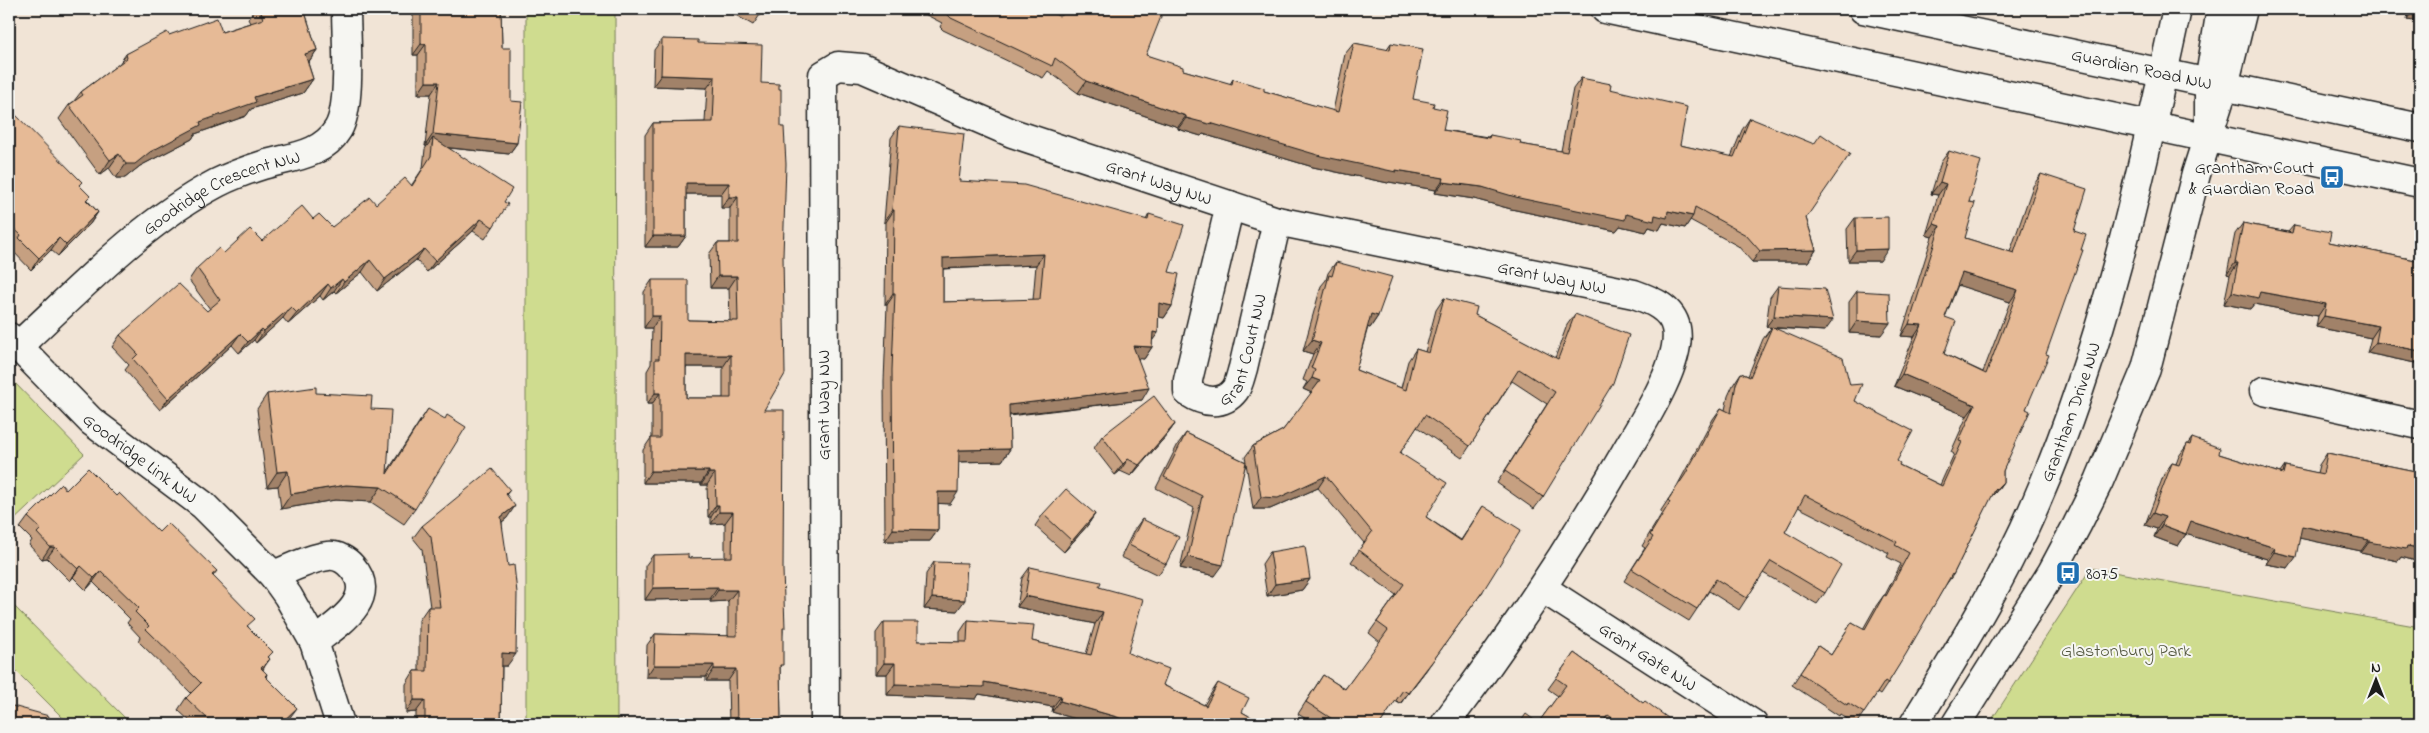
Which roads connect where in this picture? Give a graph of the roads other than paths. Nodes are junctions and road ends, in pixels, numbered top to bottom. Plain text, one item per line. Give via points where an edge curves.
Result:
1 (346, 9) edge
2 (1605, 9) edge
3 (1863, 9) edge
4 (2178, 9) edge
5 (2221, 9) edge
6 (2243, 9) edge
7 (2163, 74) junction
8 (2216, 85) junction
9 (2152, 125) junction
10 (2420, 128) edge
11 (2209, 137) junction
12 (2420, 184) edge
13 (1230, 205) junction
14 (1277, 221) junction
15 (13, 342) edge
16 (2264, 391) dead end
17 (2420, 425) edge
18 (273, 575) junction
19 (1542, 588) junction
20 (314, 642) junction
21 (340, 724) edge
22 (825, 724) edge
23 (1445, 724) edge
24 (1753, 724) edge
25 (1914, 724) edge
26 (1956, 724) edge

1 - 15 street, Goodridge Crescent NW via 345,102 343,118 332,138 311,153 219,182 178,206
2 - 9 street
3 - 7 street, Guardian Road NW
4 - 7 street, Grantham Drive NW
5 - 8 street
6 - 8 street
7 - 8 street, Guardian Road NW
7 - 9 street, Grantham Drive NW
8 - 10 street, Guardian Road NW
8 - 11 street
9 - 11 street
9 - 25 street, Grantham Drive NW via 2097,337 2036,504 1999,580
11 - 12 street
11 - 26 street via 2196,174 2146,369 2107,464 2052,572
13 - 14 street, Grant Way NW
13 - 14 street, Grant Court NW via 1188,380 1188,392 1198,399 1213,402 1226,398 1235,390
13 - 22 street, Grant Way NW via 1012,133 862,68 838,66 823,75
14 - 19 street, Grant Way NW via 1634,294 1657,304 1674,319 1677,343 1674,360 1600,496
15 - 18 street, Goodridge Link NW via 92,421 204,505
16 - 17 street
18 - 20 street, Goodridge Link NW
18 - 20 street via 330,556 341,558 356,572 360,584 358,602 345,618
19 - 23 street, Grant Way NW
19 - 24 street, Grant Gate NW
20 - 21 street, Goodridge Link NW

